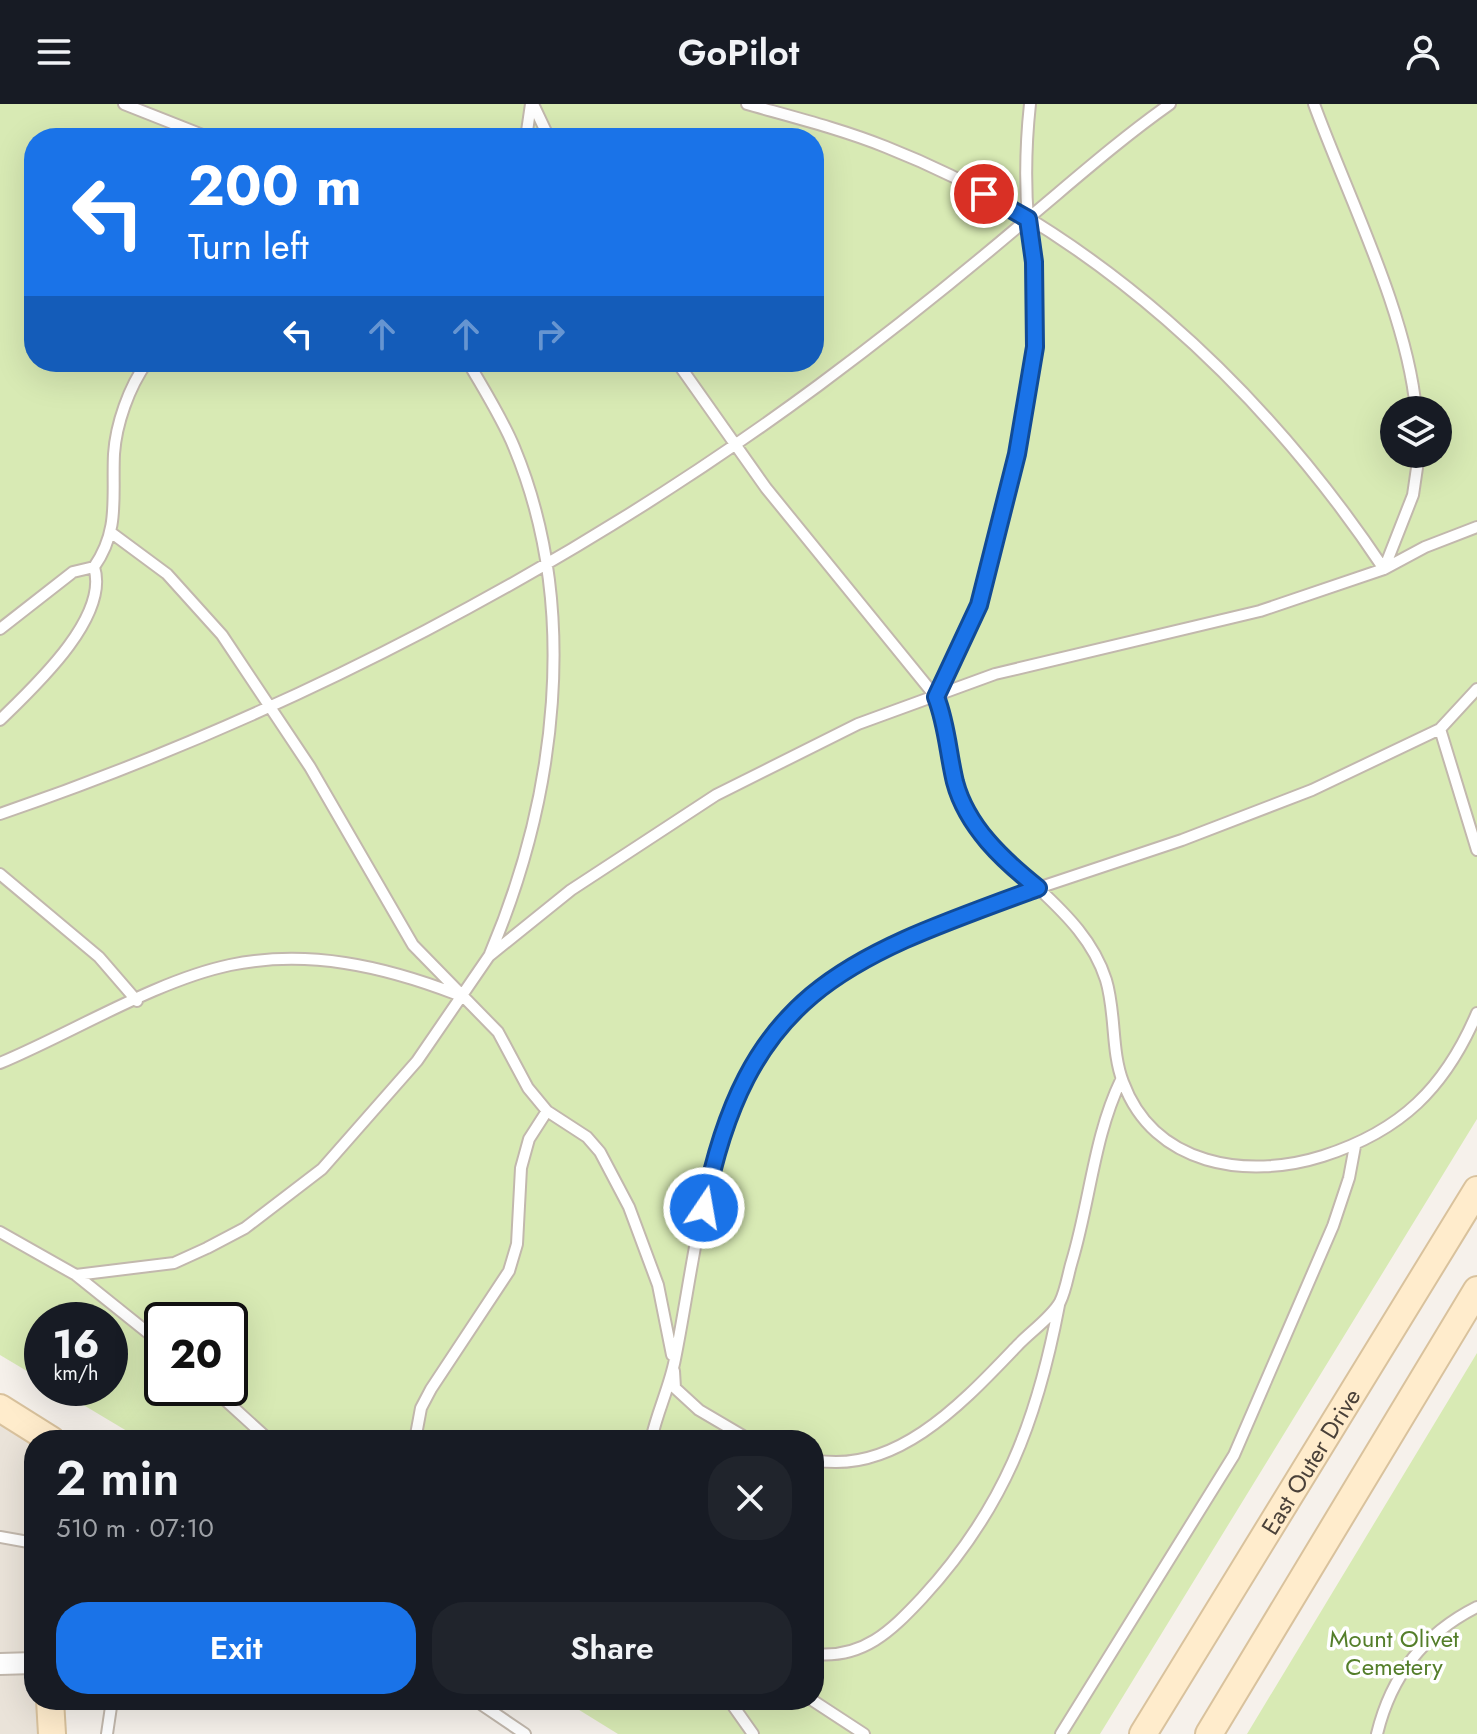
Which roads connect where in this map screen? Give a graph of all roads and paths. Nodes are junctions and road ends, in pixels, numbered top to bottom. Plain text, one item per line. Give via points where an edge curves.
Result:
1 (124, 104) edge
2 (532, 104) edge
3 (747, 104) edge
4 (1030, 104) edge
5 (1170, 104) edge
6 (1314, 104) edge
7 (185, 128) edge
8 (528, 128) edge
9 (544, 128) edge
10 (1028, 219) junction
11 (142, 372) edge
12 (473, 372) edge
13 (684, 372) edge
14 (1414, 396) edge
15 (734, 446) junction
16 (1416, 468) edge
17 (1477, 527) edge
18 (113, 534) junction
19 (546, 561) junction
20 (94, 567) junction
21 (1384, 569) junction
22 (0, 629) edge
23 (1477, 689) edge
24 (936, 697) junction
25 (272, 706) junction
26 (0, 720) edge
27 (1440, 729) junction
28 (0, 814) edge
29 (1477, 850) edge
30 (0, 874) edge
31 (1038, 888) junction
32 (489, 956) junction
33 (462, 996) junction
34 (137, 1001) junction
35 (1477, 1013) edge
36 (0, 1063) edge
37 (1121, 1080) junction
38 (547, 1111) junction
39 (1355, 1146) junction
40 (1477, 1190) edge
41 (0, 1232) edge
42 (76, 1275) junction
43 (1477, 1290) edge
44 (1060, 1302) junction
45 (144, 1330) edge
46 (674, 1364) junction
47 (232, 1406) edge
48 (0, 1408) edge
49 (34, 1430) edge
50 (258, 1430) edge
51 (417, 1430) edge
52 (654, 1430) edge
53 (733, 1430) edge
54 (824, 1460) edge
55 (0, 1537) edge
56 (24, 1541) edge
57 (1477, 1607) edge
58 (824, 1654) edge
59 (24, 1663) edge
60 (0, 1664) edge
61 (824, 1708) edge
62 (51, 1710) edge
63 (111, 1710) edge
64 (490, 1710) edge
65 (736, 1710) edge
66 (52, 1734) edge
67 (107, 1734) edge
68 (525, 1734) edge
69 (753, 1734) edge
70 (864, 1734) edge
71 (1061, 1734) edge
72 (1143, 1734) edge
73 (1209, 1734) edge
74 (1377, 1734) edge

1 - 7 lane
2 - 8 lane
2 - 9 lane
3 - 10 lane via 885,146
4 - 10 lane
5 - 10 lane
6 - 14 lane via 1379,275
10 - 15 lane via 820,385
10 - 21 lane via 1108,273 1234,381 1296,451
10 - 24 lane via 1035,347 1017,454 979,605
11 - 18 lane via 114,450
12 - 19 lane via 513,445
13 - 15 lane
15 - 19 lane
15 - 24 lane
16 - 21 lane via 1409,508
17 - 21 lane
18 - 20 lane
18 - 25 lane via 167,574 222,635
19 - 25 lane via 340,675
19 - 32 lane via 553,654 548,745 527,852
20 - 22 lane via 73,572
20 - 26 lane via 99,582 86,621
21 - 24 lane via 1260,611 1040,661
23 - 27 lane
24 - 31 lane via 955,782 973,823
24 - 32 lane via 858,724 716,795 571,890
25 - 28 lane via 203,739
25 - 33 lane via 413,945
27 - 29 lane
27 - 31 lane via 1275,806
30 - 34 lane via 99,957
31 - 37 lane via 1076,924 1096,956 1106,982
31 - 46 lane via 860,962 818,988 778,1026 735,1099 714,1164
32 - 33 lane
33 - 34 lane via 382,969 289,958 230,965
33 - 38 lane via 498,1032 528,1088
33 - 42 lane via 417,1061 322,1169 245,1228 174,1263
34 - 36 lane
35 - 39 lane via 1433,1091
37 - 39 lane via 1148,1125 1173,1145 1217,1165 1272,1168
37 - 44 lane via 1104,1121
38 - 46 lane via 587,1137 612,1171 658,1285
38 - 51 lane via 529,1139 521,1168 517,1244 509,1271 431,1389
39 - 71 lane via 1333,1226 1234,1455
40 - 72 main road, East Outer Drive
41 - 42 lane
42 - 45 lane
43 - 73 main road
44 - 54 lane via 972,1392 915,1436 869,1457
44 - 58 lane via 1035,1411 998,1497 973,1537 940,1579 878,1640 846,1653
46 - 52 lane
46 - 53 lane via 675,1388
47 - 50 lane
48 - 49 main road
55 - 56 lane
57 - 74 lane via 1440,1628 1406,1665
59 - 60 street
61 - 70 lane
62 - 66 main road
63 - 67 lane
64 - 68 lane
65 - 69 lane

